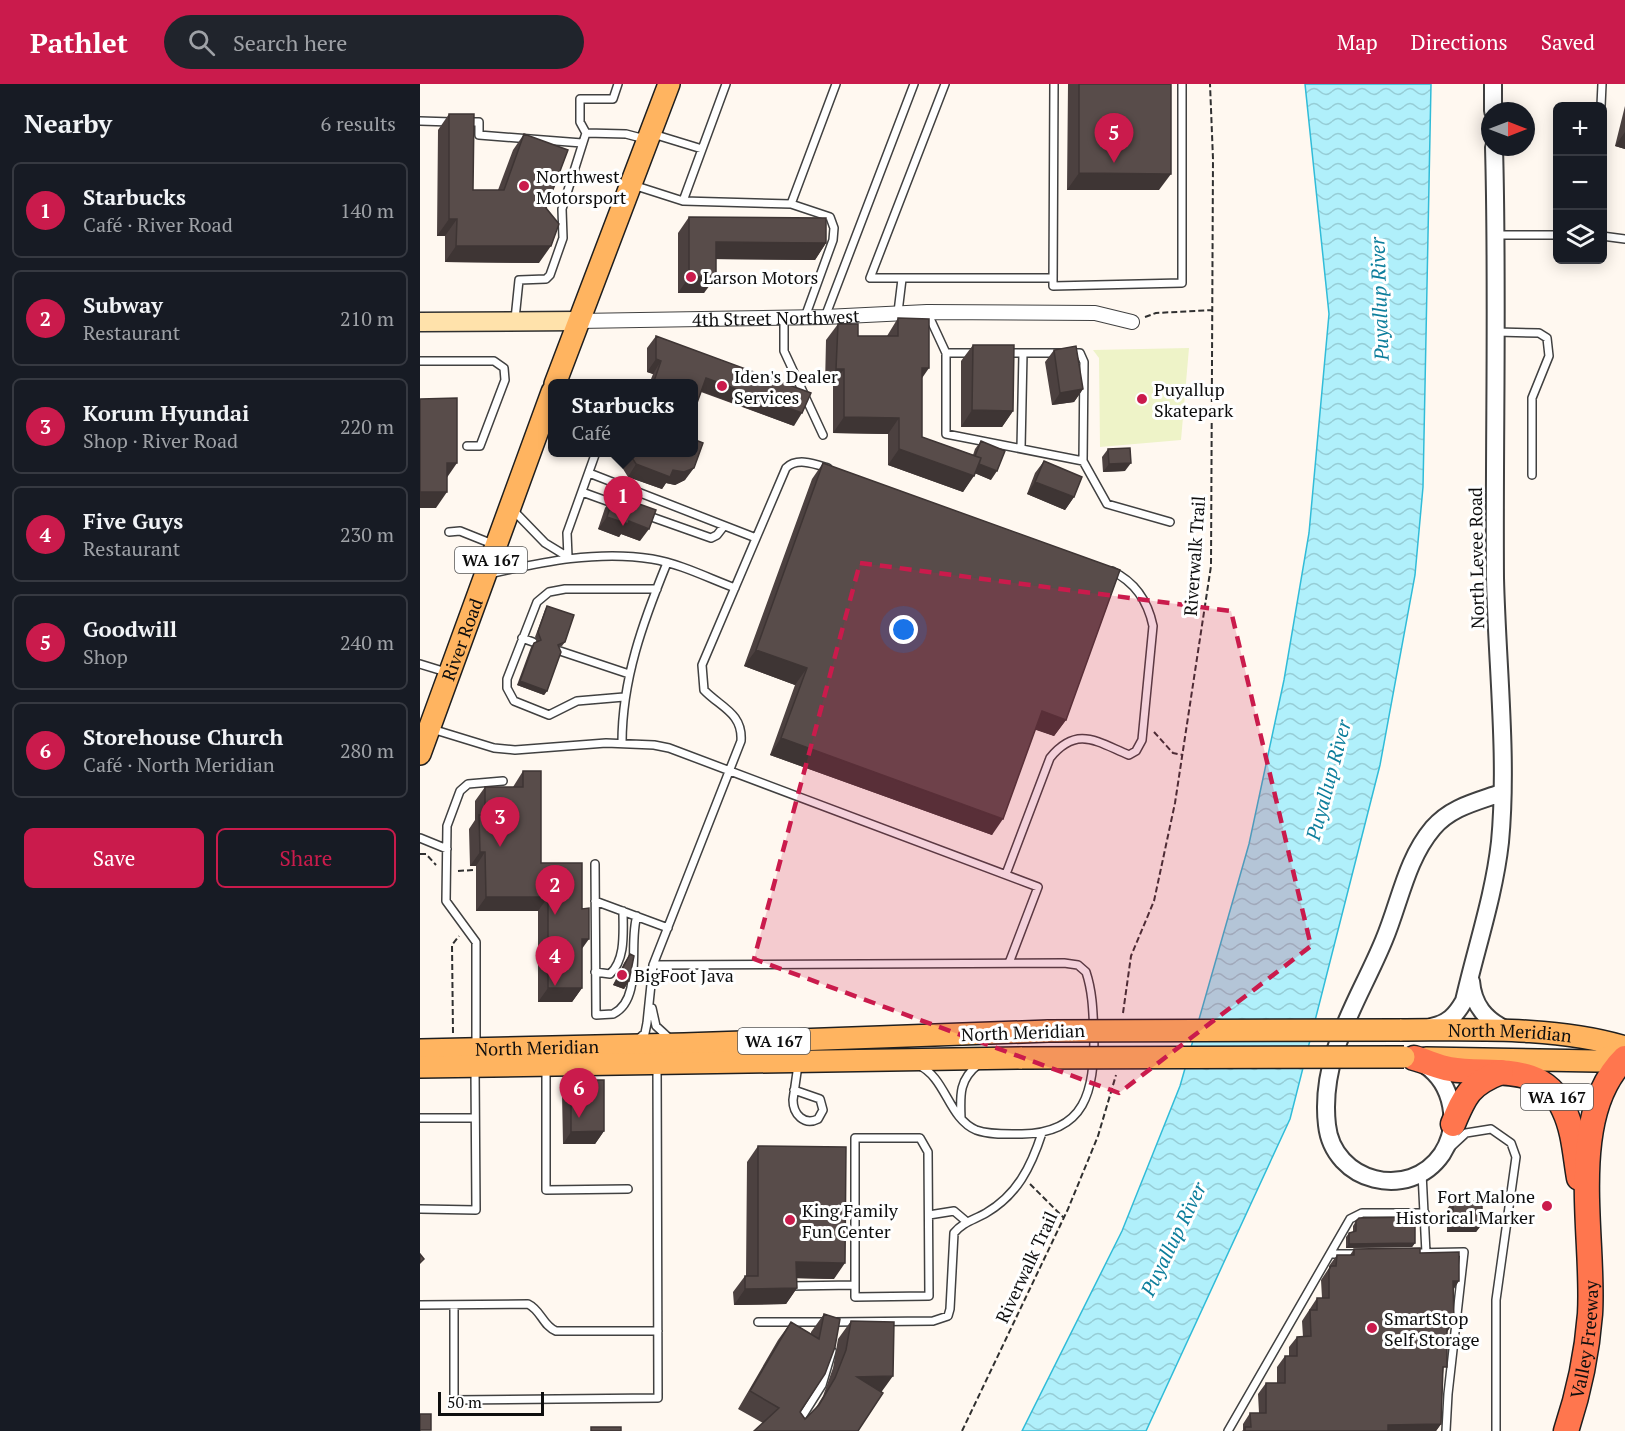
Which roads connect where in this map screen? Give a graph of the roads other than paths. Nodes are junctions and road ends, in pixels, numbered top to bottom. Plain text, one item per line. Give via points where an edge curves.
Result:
1 (618, 84) edge
2 (669, 84) edge
3 (726, 84) edge
4 (836, 84) edge
5 (914, 84) edge
6 (945, 84) edge
7 (1054, 84) edge
8 (1182, 84) edge
9 (1493, 84) edge
10 (1602, 84) edge
11 (1493, 102) edge
12 (1601, 102) edge
13 (420, 121) edge
14 (586, 133) junction
15 (649, 137) junction
16 (582, 143) junction
17 (702, 149) junction
18 (1494, 156) edge
19 (631, 184) junction
20 (683, 201) junction
21 (791, 204) junction
22 (1497, 235) junction
23 (1553, 235) edge
24 (1607, 237) edge
25 (1625, 239) edge
26 (1053, 278) junction
27 (902, 279) junction
28 (898, 312) junction
29 (927, 312) junction
30 (784, 317) junction
31 (805, 317) junction
32 (825, 317) junction
33 (578, 321) junction
34 (420, 322) edge
35 (1132, 322) road end
36 (515, 323) junction
37 (1497, 332) junction
38 (946, 353) junction
39 (979, 353) edge
40 (1001, 353) edge
41 (1023, 353) junction
42 (420, 361) edge
43 (557, 379) edge
44 (548, 403) edge
45 (823, 435) dead end
46 (467, 446) dead end
47 (1021, 448) junction
48 (595, 457) edge
49 (1083, 461) junction
50 (832, 470) edge
51 (589, 473) junction
52 (1532, 475) dead end
53 (582, 492) junction
54 (510, 508) junction
55 (627, 508) edge
56 (638, 512) edge
57 (1170, 522) dead end
58 (724, 526) junction
59 (449, 532) dead end
60 (756, 538) junction
61 (496, 545) junction
62 (568, 557) junction
63 (667, 563) junction
64 (1108, 569) edge
65 (486, 574) junction
66 (735, 588) junction
67 (657, 589) junction
68 (522, 638) junction
69 (533, 642) edge
70 (560, 651) edge
71 (420, 664) edge
72 (450, 673) junction
73 (629, 674) junction
74 (624, 697) junction
75 (430, 728) junction
76 (622, 743) junction
77 (420, 754) edge
78 (730, 772) junction
79 (503, 781) dead end
80 (1501, 793) junction
81 (420, 838) edge
82 (447, 849) junction
83 (595, 864) dead end
84 (1006, 874) junction
85 (595, 900) junction
86 (623, 911) junction
87 (637, 916) junction
88 (668, 928) junction
89 (1009, 963) junction
90 (653, 965) junction
91 (1472, 965) junction
92 (595, 972) junction
93 (650, 994) junction
94 (1410, 1030) junction
95 (1512, 1032) junction
96 (684, 1044) junction
97 (433, 1045) edge
98 (626, 1046) junction
99 (1625, 1047) edge
100 (1625, 1052) edge
101 (1409, 1057) junction
102 (475, 1058) junction
103 (902, 1058) junction
104 (1625, 1058) edge
105 (987, 1059) junction
106 (799, 1062) junction
107 (657, 1065) junction
108 (546, 1066) junction
109 (420, 1067) edge
110 (1501, 1072) junction
111 (794, 1090) junction
112 (420, 1118) edge
113 (475, 1118) junction
114 (961, 1118) junction
115 (1452, 1124) junction
116 (1042, 1134) junction
117 (1437, 1160) junction
118 (1422, 1173) junction
119 (628, 1189) dead end
120 (420, 1209) edge
121 (1425, 1214) junction
122 (929, 1215) junction
123 (967, 1221) junction
124 (1589, 1245) junction
125 (1426, 1253) junction
126 (1330, 1254) junction
127 (1363, 1254) edge
128 (1406, 1254) edge
129 (855, 1285) junction
130 (789, 1286) edge
131 (420, 1305) edge
132 (454, 1305) junction
133 (758, 1322) dead end
134 (834, 1322) junction
135 (658, 1331) junction
136 (834, 1331) edge
137 (834, 1340) edge
138 (793, 1431) edge
139 (1228, 1431) edge
140 (1446, 1431) edge
141 (1496, 1431) edge
142 (1566, 1431) edge

1 - 14 lane via 613,99 580,99 580,122
2 - 15 main road
3 - 17 lane
4 - 21 lane
5 - 32 lane
6 - 27 lane via 870,278
7 - 26 lane
8 - 26 lane via 1182,283 1053,286
9 - 11 street
10 - 12 lane
13 - 16 lane via 479,122 479,135
14 - 15 lane
14 - 16 lane
15 - 17 lane
15 - 19 main road
16 - 36 lane via 562,209 563,238 550,275 546,279 519,280
17 - 20 lane
18 - 22 street, North Levee Road
19 - 20 lane
19 - 33 main road
20 - 21 lane
21 - 31 lane via 830,218 834,228
22 - 23 lane
22 - 37 street, North Levee Road
24 - 25 lane
26 - 27 lane
27 - 28 lane
28 - 29 street, 4th Street Northwest
28 - 32 street, 4th Street Northwest
29 - 35 street, 4th Street Northwest via 1095,313
29 - 38 lane
30 - 31 street, 4th Street Northwest
30 - 33 street, 4th Street Northwest
30 - 45 lane via 784,351
31 - 32 street, 4th Street Northwest
33 - 36 main road, 4th Street Northwest
33 - 43 main road
34 - 36 main road, 4th Street Northwest
37 - 52 lane via 1539,333 1547,338 1549,356 1532,398
37 - 80 street, North Levee Road via 1494,439
38 - 39 lane
38 - 47 lane via 946,434
40 - 41 lane
41 - 47 lane
41 - 49 lane via 1080,353 1084,362
42 - 46 lane via 494,361 504,368 505,380 480,446
44 - 54 main road, River Road / WA 167
47 - 49 lane
48 - 51 lane
49 - 57 lane via 1107,504
50 - 60 lane via 802,462 788,465
51 - 53 lane
51 - 58 lane
53 - 55 lane
53 - 62 lane via 567,533
54 - 61 main road, River Road / WA 167
54 - 62 lane via 545,543
56 - 58 lane via 711,537
58 - 60 lane
59 - 61 lane via 460,531
60 - 66 lane
61 - 65 main road, River Road / WA 167
62 - 63 lane via 637,558
62 - 65 lane
63 - 66 lane
63 - 67 lane
64 - 84 lane via 1136,589 1150,611 1153,638 1142,740 1129,755 1085,738 1071,740 1057,750 1050,758
65 - 72 main road, River Road / WA 167
66 - 78 lane via 701,673 704,690 733,714 741,729
67 - 68 lane via 549,592 534,607
67 - 73 lane
68 - 69 lane
68 - 74 lane via 507,683 511,697 518,703 549,715 577,701
70 - 73 lane
71 - 72 lane
72 - 75 main road, River Road / WA 167
73 - 74 lane
74 - 76 lane
75 - 76 lane via 494,748 515,750
75 - 77 main road, River Road / WA 167
76 - 78 lane via 669,748
78 - 84 lane
78 - 88 lane
79 - 82 lane via 468,784 460,791 448,819
80 - 91 street, North Levee Road via 1495,873
80 - 118 street via 1445,816 1419,848 1384,939 1339,1035 1331,1063 1326,1122 1341,1158 1355,1172 1374,1180 1403,1180
81 - 82 lane
82 - 102 lane via 446,901 476,942
83 - 85 lane
84 - 89 lane via 1038,886
85 - 86 lane
85 - 92 lane
86 - 87 lane
86 - 92 lane via 623,946 613,973
87 - 88 lane
87 - 92 lane via 632,934 634,971 624,1002 613,1014 596,1015
88 - 90 lane
89 - 90 lane
89 - 116 lane via 1071,963 1082,968 1090,982 1094,1065 1090,1088 1075,1117
90 - 93 lane
91 - 94 street via 1457,1014 1438,1026
91 - 95 street via 1472,993 1478,1007 1495,1024
93 - 96 lane via 656,1026 664,1036
93 - 98 lane via 645,1033
94 - 95 main road, North Meridian / WA 167
94 - 96 main road, North Meridian / WA 167, bridge via 1048,1031
95 - 99 main road, North Meridian / WA 167 via 1595,1038
96 - 98 main road, North Meridian / WA 167
97 - 102 main road, North Meridian / WA 167
98 - 102 main road, North Meridian / WA 167
100 - 101 main road, North Meridian via 1597,1061
101 - 105 main road, North Meridian / WA 167, bridge
101 - 110 highway, WA 167 via 1449,1069
101 - 115 street via 1436,1074 1450,1098
102 - 108 main road, North Meridian / WA 167
102 - 109 main road, North Meridian / WA 167
102 - 113 lane
103 - 105 main road, North Meridian / WA 167
103 - 106 main road, North Meridian / WA 167
103 - 114 lane via 923,1067 934,1078
104 - 124 highway via 1613,1070 1597,1102 1588,1181
105 - 114 lane via 964,1078
106 - 107 main road, North Meridian / WA 167
106 - 111 lane
107 - 108 main road, North Meridian / WA 167
107 - 135 lane
108 - 119 lane via 546,1190
110 - 115 highway via 1470,1090
110 - 124 highway, WA 167 via 1526,1075 1543,1083 1564,1108
111 - 111 lane via 792,1105 798,1115 808,1122 818,1119 823,1110 820,1099
112 - 113 lane
113 - 120 lane via 476,1210
114 - 116 lane via 986,1132
115 - 117 street via 1448,1143
116 - 123 lane via 1024,1178 998,1206
117 - 118 street
117 - 141 lane via 1466,1132 1482,1129 1505,1136 1516,1157 1496,1300
118 - 121 lane
121 - 125 lane
121 - 126 lane via 1356,1215
122 - 123 lane via 954,1211
122 - 129 lane via 929,1296 855,1297
122 - 129 lane via 928,1152 920,1138 855,1138
123 - 134 lane via 952,1239 948,1316 933,1321
124 - 142 highway, Valley Freeway via 1590,1314
125 - 128 lane
125 - 140 lane via 1464,1252
126 - 127 lane
126 - 139 lane
129 - 130 lane
131 - 132 lane
132 - 135 lane via 528,1304 556,1331
132 - 135 lane via 454,1400 658,1398
133 - 134 lane
134 - 136 lane
137 - 138 lane via 822,1385

